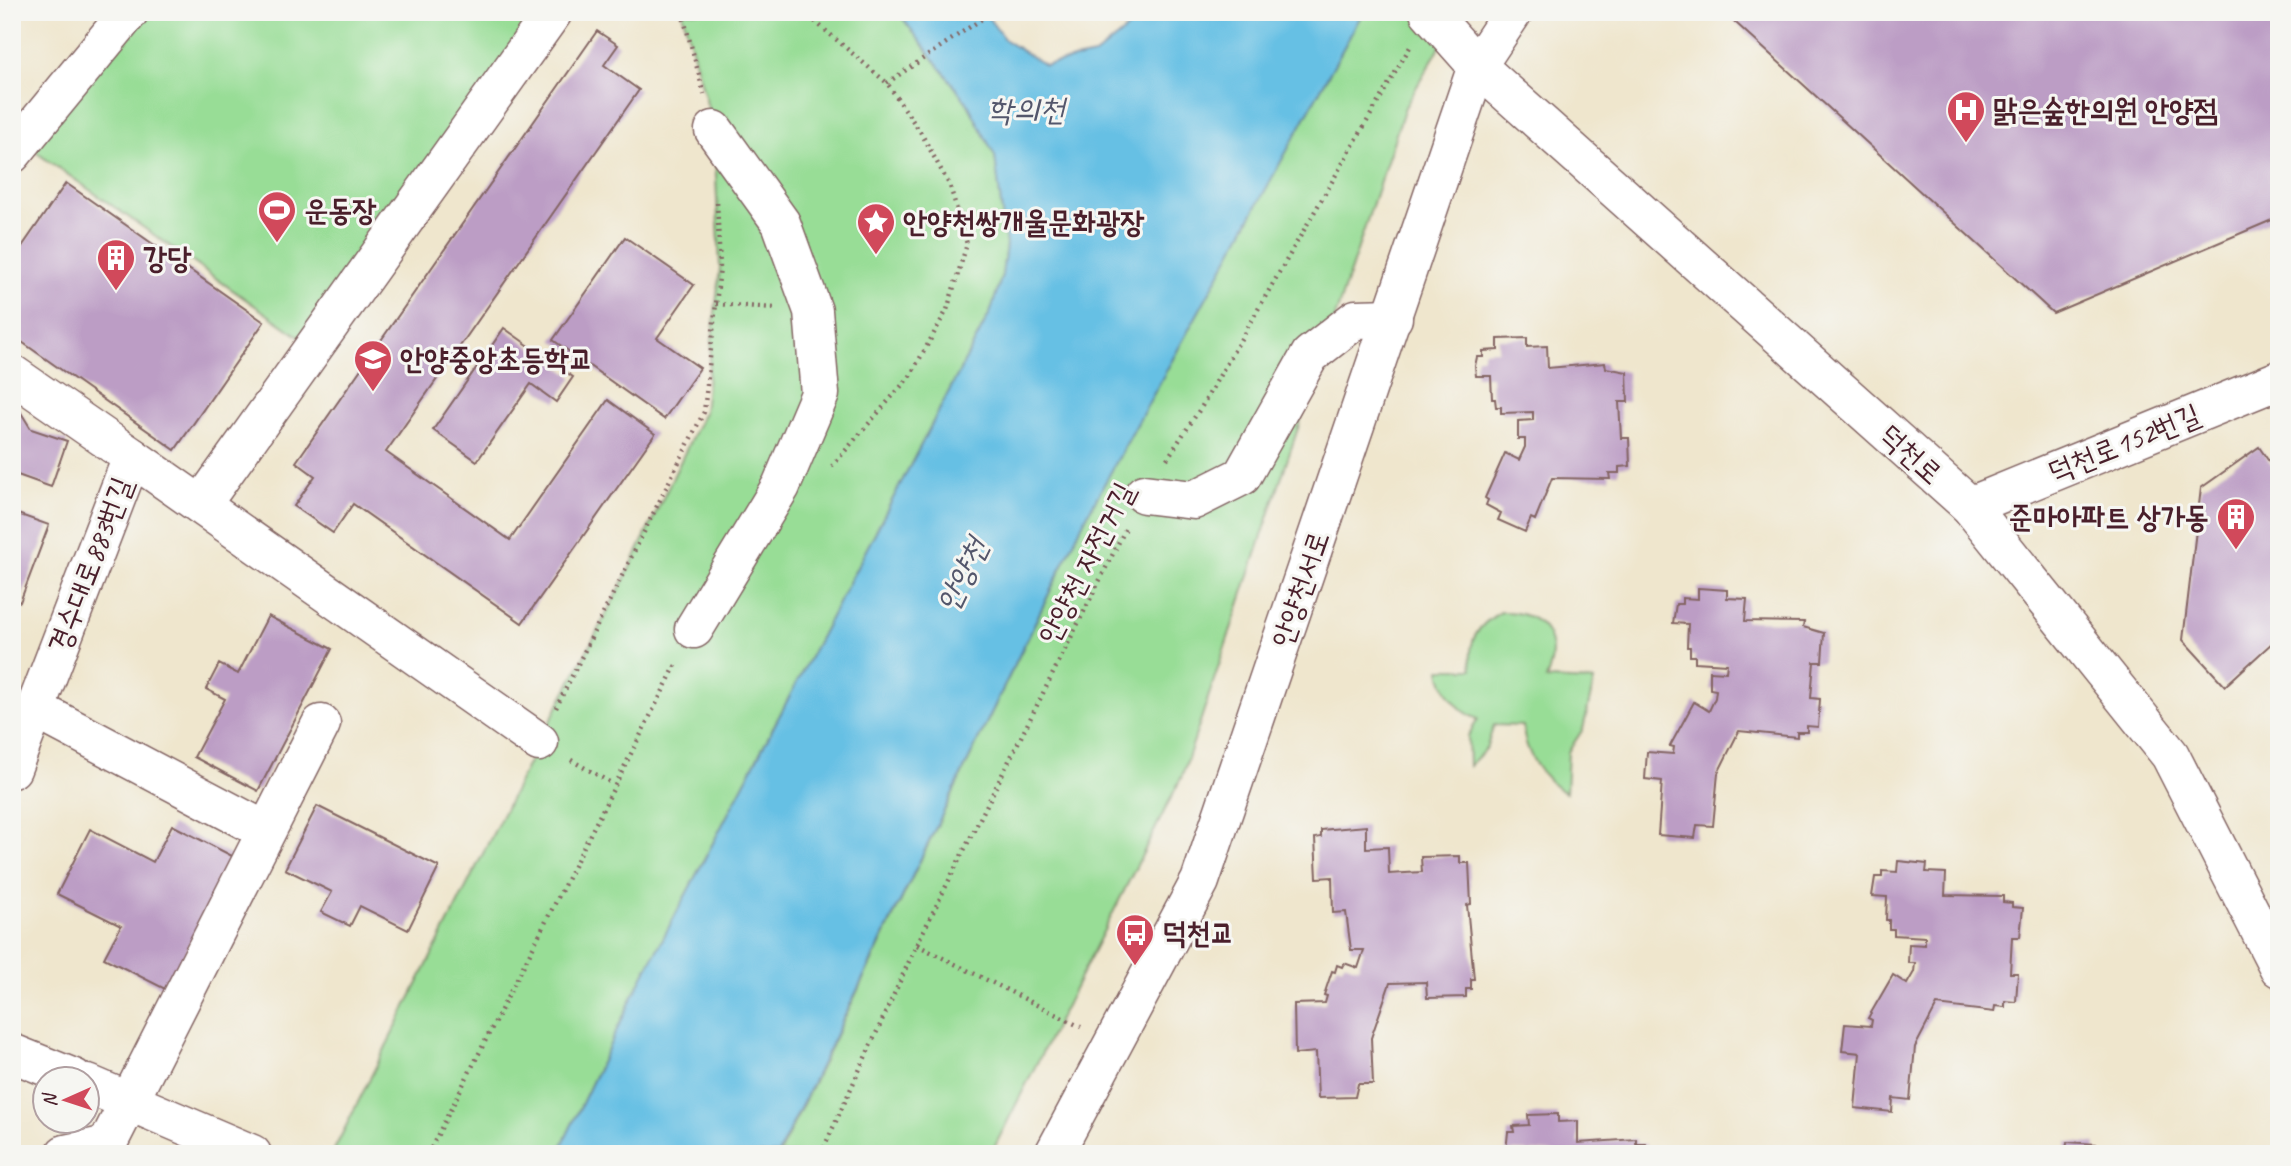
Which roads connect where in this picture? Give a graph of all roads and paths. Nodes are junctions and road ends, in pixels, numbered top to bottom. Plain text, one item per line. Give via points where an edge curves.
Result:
1 (129, 12) edge
2 (553, 12) edge
3 (682, 12) edge
4 (804, 12) edge
5 (992, 12) edge
6 (1513, 12) edge
7 (1427, 27) edge
8 (1477, 66) junction
9 (714, 130) joint
10 (12, 153) edge
11 (717, 199) dead end
12 (716, 304) junction
13 (813, 311) junction
14 (1393, 318) junction
15 (12, 374) edge
16 (2279, 380) edge
17 (132, 457) junction
18 (1144, 494) junction
19 (201, 505) junction
20 (1970, 506) junction
21 (694, 629) dead end
22 (35, 709) junction
23 (321, 724) dead end
24 (539, 742) junction
25 (12, 769) edge
26 (613, 784) dead end
27 (266, 831) junction
28 (917, 944) junction
29 (2279, 968) edge
30 (1114, 1043) junction
31 (12, 1053) edge
32 (38, 1064) edge
33 (102, 1090) edge
34 (128, 1101) junction
35 (65, 1154) edge
36 (251, 1154) edge
37 (821, 1154) edge
38 (1054, 1154) edge

1 - 10 street
2 - 19 street
3 - 9 path
4 - 5 path via 887,83
6 - 8 street, 안양천서로
7 - 8 street, 덕천로
7 - 18 path, 안양천 자전거길 via 1202,406
8 - 14 street, 안양천서로
8 - 20 street, 덕천로
9 - 13 street via 782,223
11 - 12 path via 720,268
12 - 13 path
12 - 24 path via 704,412
13 - 21 street via 820,394 781,486
14 - 18 street via 1356,320 1310,355 1242,476 1194,500
14 - 30 street, 안양천서로 via 1200,881
15 - 17 street, 경수대로883번길
16 - 20 street, 덕천로152번길
17 - 19 street
17 - 22 street, 경수대로883번길
18 - 28 path, 안양천 자전거길
19 - 24 street
20 - 29 street, 덕천로 via 2170,755
22 - 25 street, 경수대로883번길
22 - 27 street
23 - 27 street
24 - 26 path
27 - 34 street
28 - 30 path
28 - 37 path, 안양천 자전거길
30 - 38 street, 안양천서로
31 - 32 street
33 - 34 street
34 - 35 street via 107,1145
34 - 36 street

